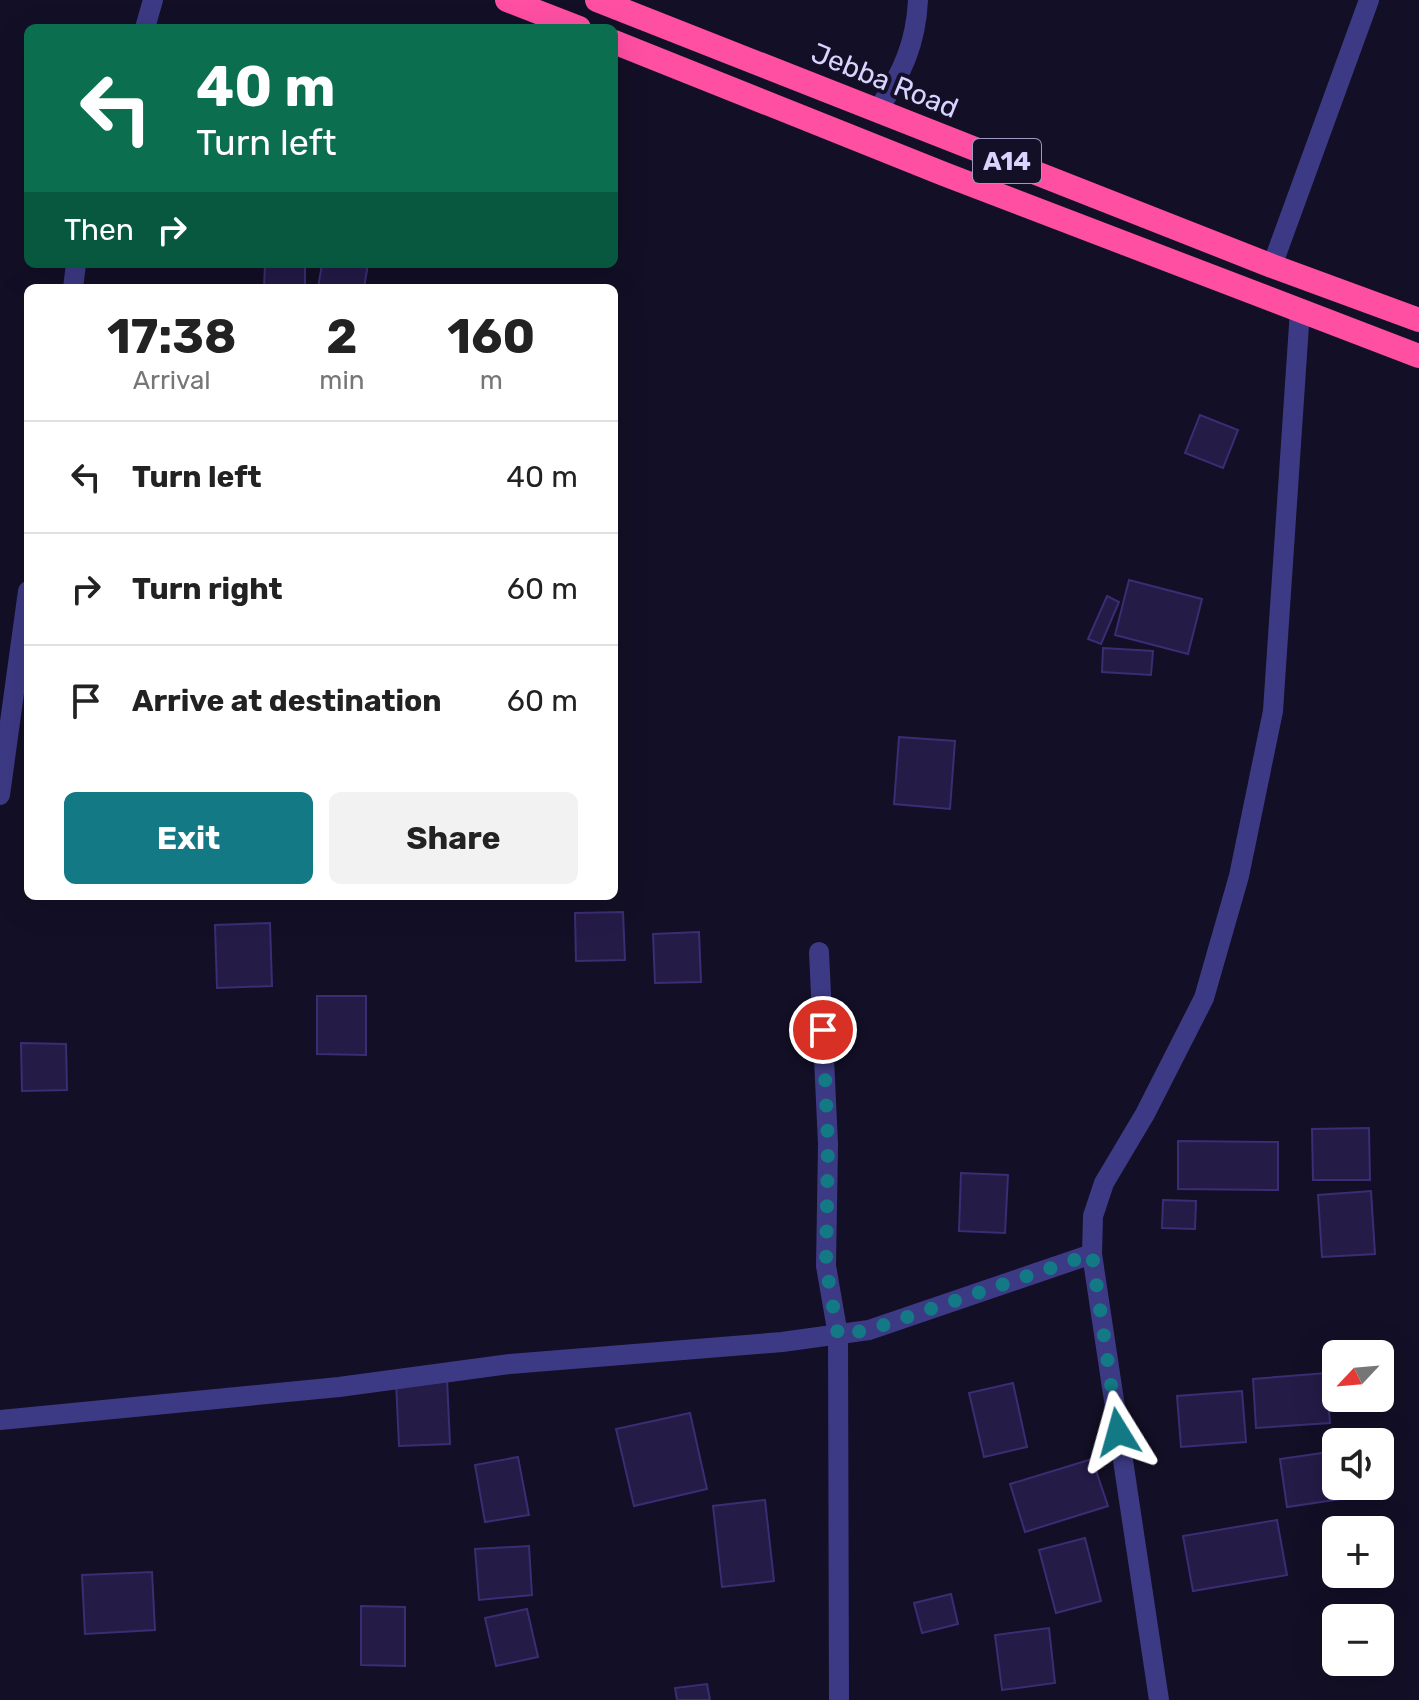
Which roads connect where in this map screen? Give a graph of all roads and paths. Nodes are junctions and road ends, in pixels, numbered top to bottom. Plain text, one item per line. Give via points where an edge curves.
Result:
1 (153, 0) edge
2 (507, 0) edge
3 (597, 0) edge
4 (918, 0) edge
5 (1369, 0) edge
6 (146, 24) edge
7 (569, 24) edge
8 (618, 44) edge
9 (878, 110) junction
10 (1272, 266) junction
11 (1300, 310) junction
12 (1419, 320) edge
13 (1419, 356) edge
14 (24, 620) edge
15 (0, 795) edge
16 (819, 952) dead end
17 (1092, 1254) junction
18 (838, 1335) junction
19 (0, 1420) edge
20 (839, 1700) edge
21 (1159, 1700) edge

1 - 6 street
2 - 7 highway
3 - 9 highway, Jebba Road / A14
4 - 9 street via 911,52
5 - 10 street
8 - 11 highway, A14
9 - 10 highway, Jebba Road / A14
10 - 12 highway, Jebba Road / A14
11 - 13 highway, A14
11 - 17 street via 1273,711 1239,876 1204,998 1104,1183 1093,1216
14 - 15 street
16 - 18 street via 828,1144 826,1266
17 - 18 street via 869,1330
17 - 21 street
18 - 19 street via 510,1364 339,1387
18 - 20 street

